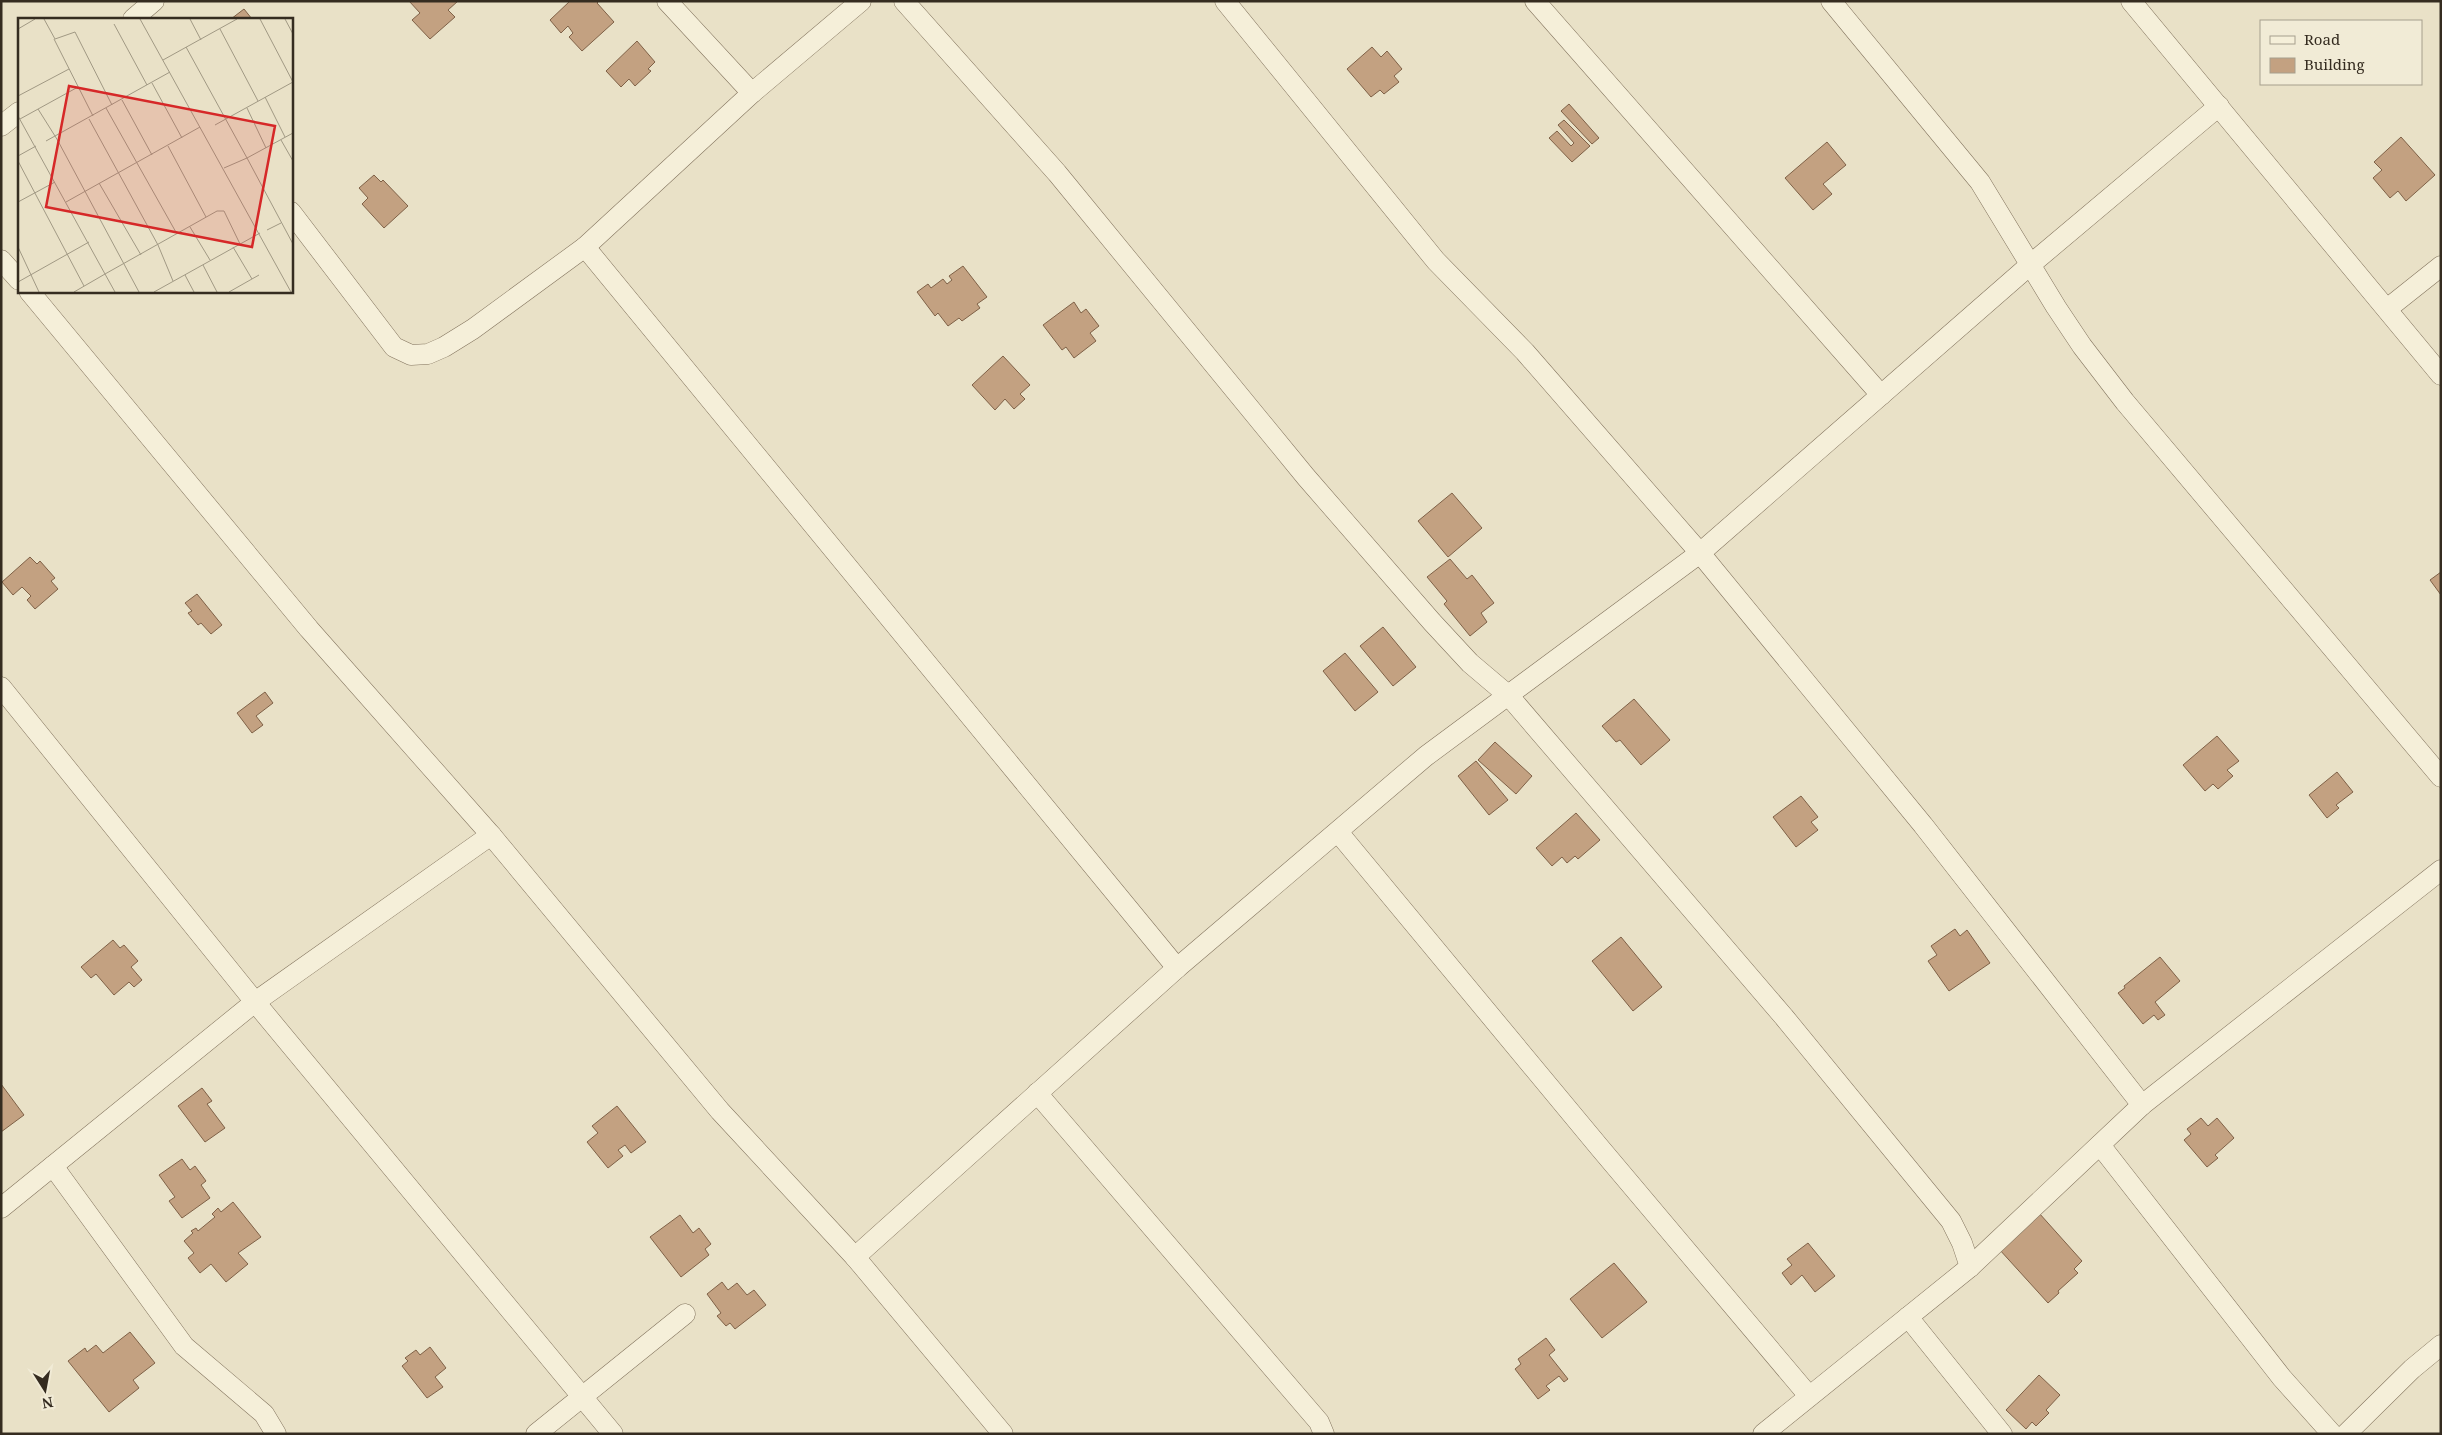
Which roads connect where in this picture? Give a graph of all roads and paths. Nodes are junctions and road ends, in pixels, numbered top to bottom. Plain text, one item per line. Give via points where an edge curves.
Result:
1 (667, 1) edge
2 (861, 1) edge
3 (904, 1) edge
4 (1225, 1) edge
5 (1535, 1) edge
6 (1831, 1) edge
7 (2131, 1) edge
8 (752, 93) junction
9 (2219, 106) junction
10 (18, 113) edge
11 (1, 126) edge
12 (292, 213) edge
13 (585, 247) junction
14 (1, 260) edge
15 (2030, 266) junction
16 (2441, 266) edge
17 (18, 279) edge
18 (30, 292) edge
19 (2387, 308) junction
20 (2441, 375) edge
21 (1881, 395) junction
22 (1700, 553) junction
23 (1, 687) edge
24 (1509, 696) junction
25 (2441, 777) edge
26 (1338, 832) junction
27 (491, 835) junction
28 (2441, 870) edge
29 (1177, 968) junction
30 (255, 1002) junction
31 (1037, 1093) junction
32 (2142, 1105) junction
33 (2100, 1145) junction
34 (53, 1166) junction
35 (1, 1208) edge
36 (855, 1257) junction
37 (1970, 1267) junction
38 (684, 1314) dead end
39 (1908, 1316) junction
40 (2441, 1345) edge
41 (581, 1395) junction
42 (1808, 1396) junction
43 (276, 1434) edge
44 (536, 1434) edge
45 (614, 1434) edge
46 (1002, 1434) edge
47 (1324, 1434) edge
48 (1763, 1434) edge
49 (2002, 1434) edge
50 (2332, 1434) edge
51 (2346, 1434) edge

1 - 8 street
2 - 8 street
3 - 24 street via 1057,172 1331,506 1470,663
4 - 22 street via 1436,261 1525,352
5 - 21 street
6 - 15 street via 1980,182
7 - 9 street
8 - 13 street
9 - 15 street
9 - 19 street
10 - 11 street
12 - 13 street via 394,347 411,355 428,354 473,329
13 - 29 street
14 - 17 street
15 - 21 street
15 - 25 street via 2082,346 2125,402
16 - 19 street
18 - 27 street via 310,629
19 - 20 street
21 - 22 street
22 - 24 street
22 - 32 street via 1923,824
23 - 30 street
24 - 26 street via 1426,756
24 - 37 street via 1784,1017 1951,1221
26 - 29 street
26 - 42 street
27 - 30 street
27 - 36 street via 720,1110
28 - 32 street
29 - 31 street
30 - 34 street
30 - 41 street
31 - 36 street
31 - 47 street via 1319,1422
32 - 33 street
33 - 37 street
33 - 50 street via 2282,1378
34 - 35 street
34 - 43 street via 184,1346 264,1414
36 - 46 street
37 - 39 street
38 - 41 street
39 - 42 street
39 - 49 street
40 - 51 street via 2412,1368
41 - 44 street
41 - 45 street
42 - 48 street

